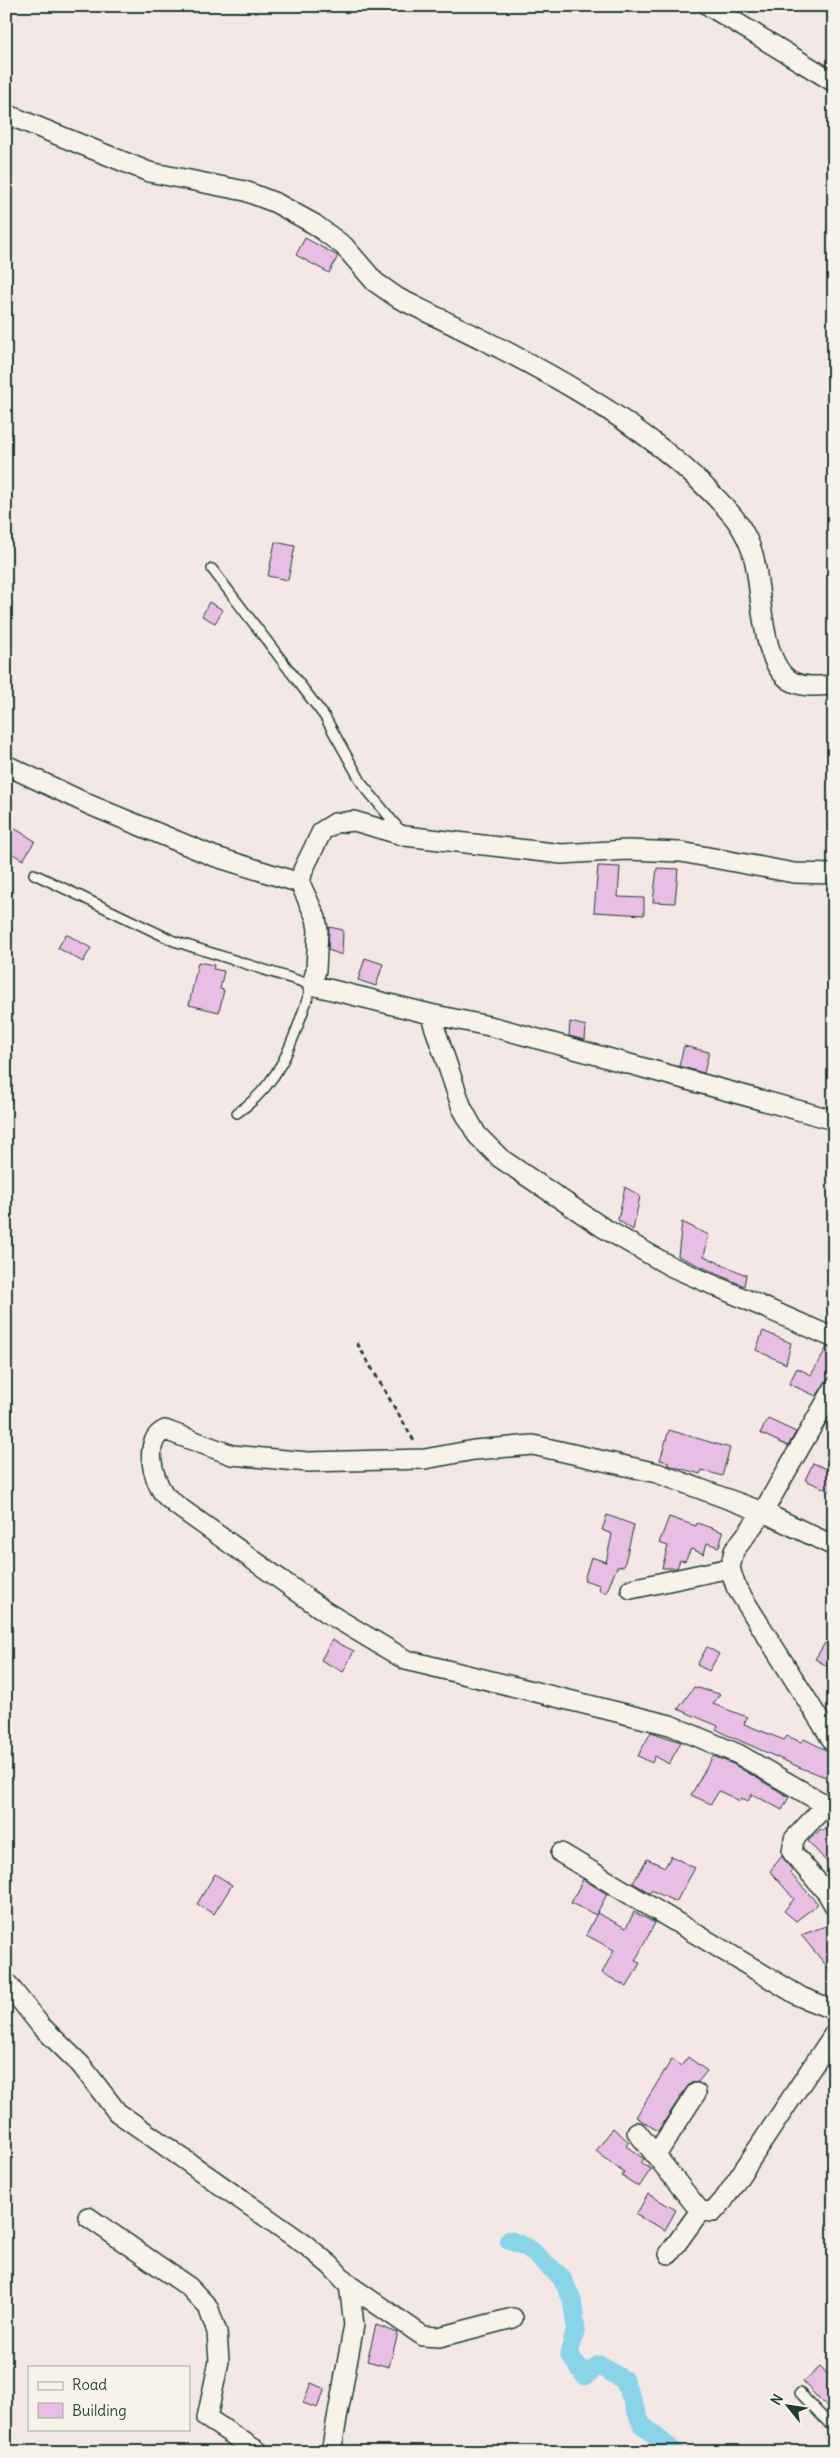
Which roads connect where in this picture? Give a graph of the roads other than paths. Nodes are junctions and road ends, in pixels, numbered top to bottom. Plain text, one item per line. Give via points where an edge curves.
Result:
1 (709, 6) edge
2 (834, 82) edge
3 (6, 114) edge
4 (212, 569) dead end
5 (834, 685) edge
6 (6, 765) edge
7 (405, 836) junction
8 (34, 874) dead end
9 (834, 874) edge
10 (300, 883) junction
11 (312, 985) junction
12 (430, 1014) junction
13 (237, 1113) dead end
14 (834, 1120) edge
15 (834, 1338) edge
16 (834, 1388) edge
17 (763, 1512) junction
18 (834, 1546) edge
19 (730, 1568) junction
20 (631, 1589) dead end
21 (834, 1743) edge
22 (830, 1806) edge
23 (561, 1853) dead end
24 (834, 1905) edge
25 (6, 1982) edge
26 (834, 2010) edge
27 (834, 2034) edge
28 (696, 2093) dead end
29 (637, 2132) dead end
30 (656, 2154) junction
31 (700, 2211) junction
32 (88, 2217) dead end
33 (669, 2254) dead end
34 (349, 2285) junction
35 (513, 2318) dead end
36 (800, 2393) dead end
37 (834, 2429) edge
38 (259, 2452) edge
39 (331, 2452) edge

1 - 2 street
3 - 5 street via 149,172 245,191 276,203 314,224 344,246 375,282 398,298 556,378 631,425 690,472 734,517 755,562 772,659 781,674 792,682 808,686
4 - 7 lane via 324,717 363,785
6 - 10 street via 90,805 213,856
7 - 9 street via 562,854 627,850 681,852 794,873
7 - 10 street via 354,821 335,822 318,837 302,870
8 - 11 lane via 174,941
10 - 11 street via 318,930
11 - 12 street
11 - 13 lane via 292,1042 270,1085 256,1101
12 - 14 street via 494,1026
12 - 15 street via 462,1108 477,1135 500,1158 602,1227 670,1266
16 - 17 street
17 - 18 street
17 - 19 street via 734,1551
17 - 22 street via 657,1473 533,1445 474,1450 425,1459 308,1462 232,1455 164,1430 152,1445 151,1454 164,1495 176,1505 326,1612 406,1660 670,1725 738,1754
19 - 20 street
19 - 21 street via 736,1587
22 - 24 street via 794,1839 792,1852
23 - 26 street via 801,1997
25 - 34 street via 40,2026 82,2065 117,2112 307,2246
27 - 31 street via 718,2208 713,2212
28 - 30 street
29 - 30 street
30 - 31 street
31 - 33 street
32 - 38 street via 189,2287 208,2307 217,2332 219,2361 207,2418
34 - 35 street via 407,2327 430,2338
34 - 39 street via 354,2325
36 - 37 lane

